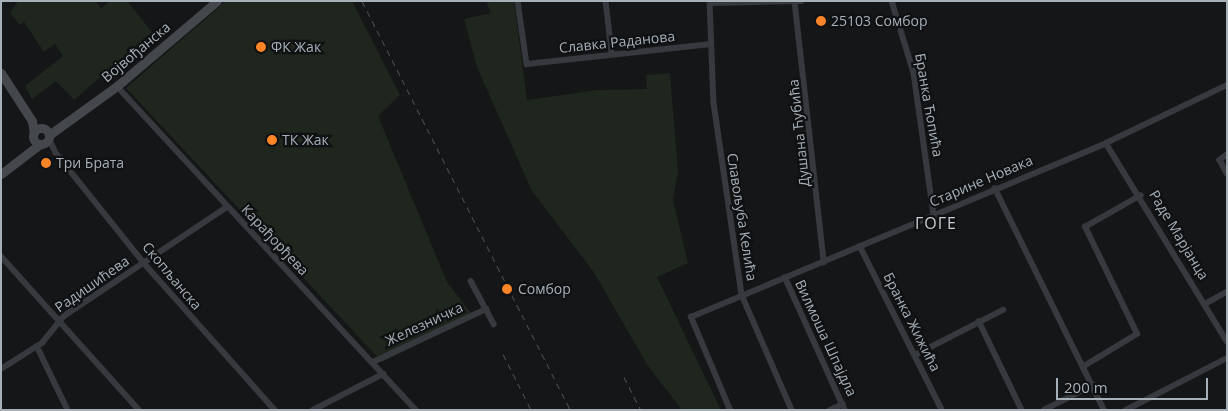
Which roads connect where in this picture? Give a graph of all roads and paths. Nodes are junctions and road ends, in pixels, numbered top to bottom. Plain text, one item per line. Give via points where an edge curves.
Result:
1 (216, 1) edge
2 (518, 1) edge
3 (606, 1) edge
4 (801, 1) edge
5 (892, 1) edge
6 (710, 2) edge
7 (795, 2) edge
8 (711, 44) junction
9 (612, 53) junction
10 (2, 74) edge
11 (1227, 85) edge
12 (117, 86) junction
13 (42, 136) junction
14 (1106, 143) junction
15 (1227, 154) edge
16 (1227, 173) edge
17 (1, 174) edge
18 (995, 188) junction
19 (1141, 195) junction
20 (227, 207) junction
21 (934, 214) junction
22 (860, 246) junction
23 (1, 256) edge
24 (824, 262) junction
25 (144, 263) junction
26 (785, 277) junction
27 (471, 281) dead end
28 (1227, 292) edge
29 (742, 295) junction
30 (1205, 304) junction
31 (486, 309) junction
32 (1003, 310) dead end
33 (979, 321) junction
34 (58, 323) junction
35 (494, 324) dead end
36 (1227, 341) edge
37 (37, 346) junction
38 (915, 355) junction
39 (1227, 358) edge
40 (372, 362) junction
41 (1084, 366) junction
42 (1, 369) edge
43 (383, 374) junction
44 (1092, 385) junction
45 (844, 407) edge
46 (68, 410) edge
47 (139, 410) edge
48 (275, 410) edge
49 (313, 410) edge
50 (416, 410) edge
51 (730, 410) edge
52 (792, 410) edge
53 (830, 410) edge
54 (942, 410) edge
55 (1022, 410) edge
56 (1044, 410) edge
57 (1104, 410) edge
58 (1126, 410) edge

1 - 12 street, Војвођанска
2 - 9 street, Славка Раданова via 525,63
3 - 9 street
4 - 7 street
5 - 21 street, Бранка Ћопића via 914,73
6 - 7 street
6 - 8 street, Славољуба Келића
7 - 24 street, Душана Ћубића
8 - 9 street, Славка Раданова
8 - 29 street, Славољуба Келића via 718,139
10 - 13 street
11 - 14 street, Старине Новака
12 - 13 street, Војвођанска via 71,121
12 - 20 street, Карађорђева
13 - 17 street, Војвођанска
13 - 25 street, Скопљанска
14 - 18 street, Старине Новака
14 - 19 street, Раде Марјанца
15 - 16 street via 1220,160
18 - 21 street, Старине Новака
18 - 41 street
19 - 30 street, Раде Марјанца
19 - 41 street via 1084,227 1137,334
20 - 25 street, Радишићева
20 - 40 street, Карађорђева
21 - 22 street, Старине Новака
22 - 24 street, Старине Новака
22 - 38 street, Бранка Жижића
23 - 34 street
24 - 26 street, Старине Новака
25 - 34 street, Радишићева
25 - 48 street, Скопљанска
26 - 29 street, Старине Новака
26 - 45 street, Вилмоша Шпајдла
27 - 31 street
28 - 30 street
29 - 51 street, Славољуба Келића via 689,318
29 - 52 street
30 - 36 street, Раде Марјанца
31 - 35 street
31 - 40 street, Железничка
32 - 33 street
33 - 38 street
33 - 55 street
34 - 37 street, Радишићева
34 - 47 street
37 - 42 street, Радишићева
37 - 46 street
38 - 54 street, Бранка Жижића
39 - 58 street
40 - 43 street, Карађорђева
41 - 44 street
43 - 49 street
43 - 50 street, Карађорђева
44 - 56 street
44 - 57 street
45 - 53 street

